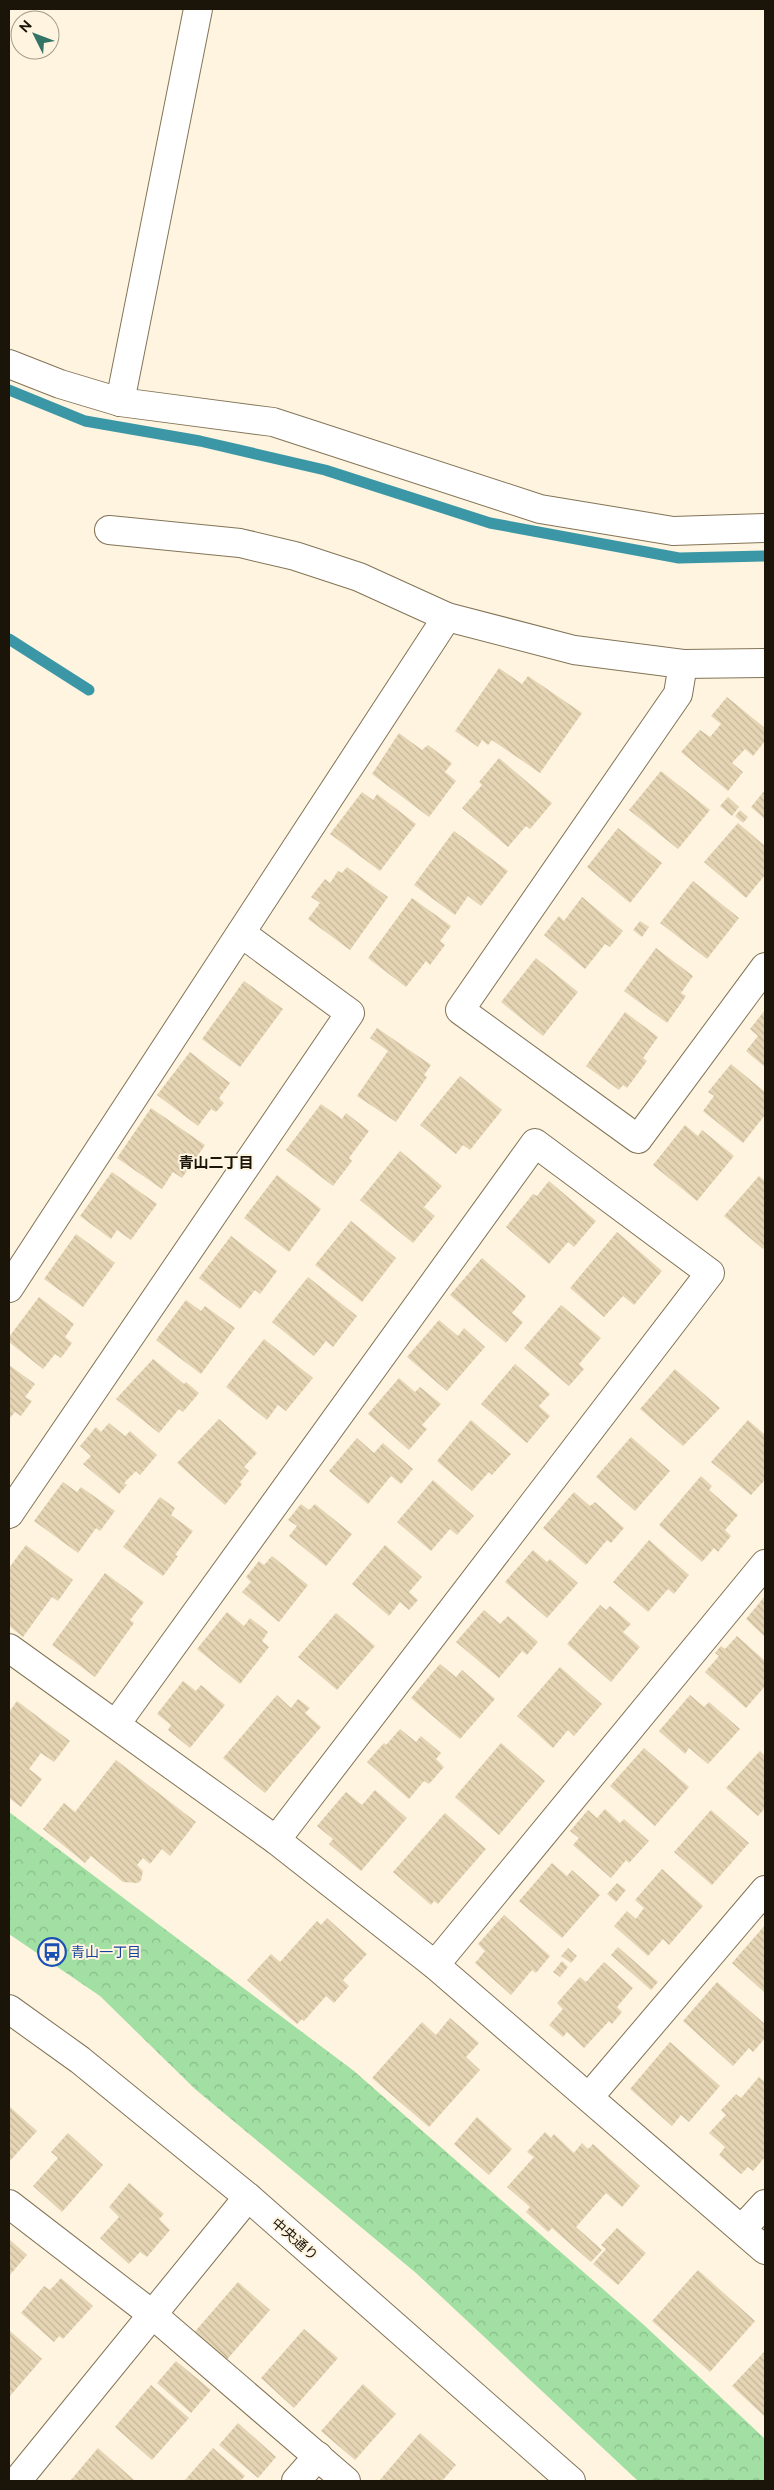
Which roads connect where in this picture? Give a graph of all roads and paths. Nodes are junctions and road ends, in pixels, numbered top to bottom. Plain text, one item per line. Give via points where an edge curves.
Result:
1 (198, 9) edge
2 (9, 364) edge
3 (120, 402) junction
4 (765, 528) edge
5 (109, 530) dead end
6 (447, 617) junction
7 (765, 663) edge
8 (683, 664) junction
9 (241, 933) junction
10 (765, 966) edge
11 (9, 1288) edge
12 (9, 1514) edge
13 (765, 1564) edge
14 (9, 1648) edge
15 (116, 1724) junction
16 (276, 1840) junction
17 (765, 1890) edge
18 (435, 1965) junction
19 (9, 2008) edge
20 (589, 2097) junction
21 (248, 2197) junction
22 (9, 2204) edge
23 (765, 2204) edge
24 (742, 2229) junction
25 (765, 2250) edge
26 (152, 2315) junction
27 (318, 2456) junction
28 (18, 2481) edge
29 (296, 2481) edge
30 (346, 2481) edge
31 (571, 2481) edge

1 - 3 street
2 - 3 street
3 - 4 street via 273,422 540,510 673,531
5 - 6 street via 240,543 295,556 359,578
6 - 8 street via 574,650
6 - 9 street
7 - 8 street
8 - 10 street via 678,694 460,1010 638,1139
9 - 11 street
9 - 12 street via 350,1013
13 - 18 street
14 - 15 street
15 - 16 street
15 - 16 street via 534,1144 710,1273
16 - 18 street
17 - 20 street
18 - 20 street
19 - 21 street, 中央通り via 80,2060
20 - 24 street
21 - 26 street
21 - 31 street, 中央通り
22 - 26 street
23 - 24 street
24 - 25 street
26 - 27 street
26 - 28 street
27 - 29 street
27 - 30 street

